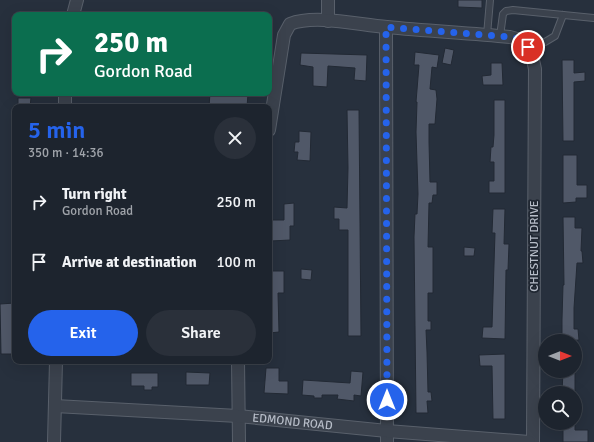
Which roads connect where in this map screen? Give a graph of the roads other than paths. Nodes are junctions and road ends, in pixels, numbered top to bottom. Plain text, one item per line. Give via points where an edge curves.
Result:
1 (77, 0) edge
2 (328, 0) edge
3 (490, 0) edge
4 (74, 12) edge
5 (563, 15) junction
6 (594, 18) edge
7 (328, 21) junction
8 (386, 27) junction
9 (487, 35) junction
10 (500, 36) junction
11 (529, 48) junction
12 (272, 111) edge
13 (56, 364) edge
14 (238, 364) edge
15 (55, 406) junction
16 (238, 416) junction
17 (387, 437) edge
18 (54, 442) edge
19 (238, 442) edge
20 (529, 442) edge
21 (533, 442) edge

1 - 4 street
2 - 7 street
3 - 9 lane
5 - 6 lane
5 - 10 lane via 506,11 503,14
5 - 11 lane via 555,36
7 - 8 street
7 - 12 street via 299,21 290,24 284,35
8 - 9 street
8 - 17 street
9 - 10 street
10 - 11 street via 521,39
11 - 21 street, CHESTNUT DRIVE via 535,69
13 - 15 street
14 - 16 street
15 - 16 street, EDMOND ROAD
15 - 18 street
16 - 17 street, EDMOND ROAD
16 - 19 street
17 - 20 street, EDMOND ROAD

